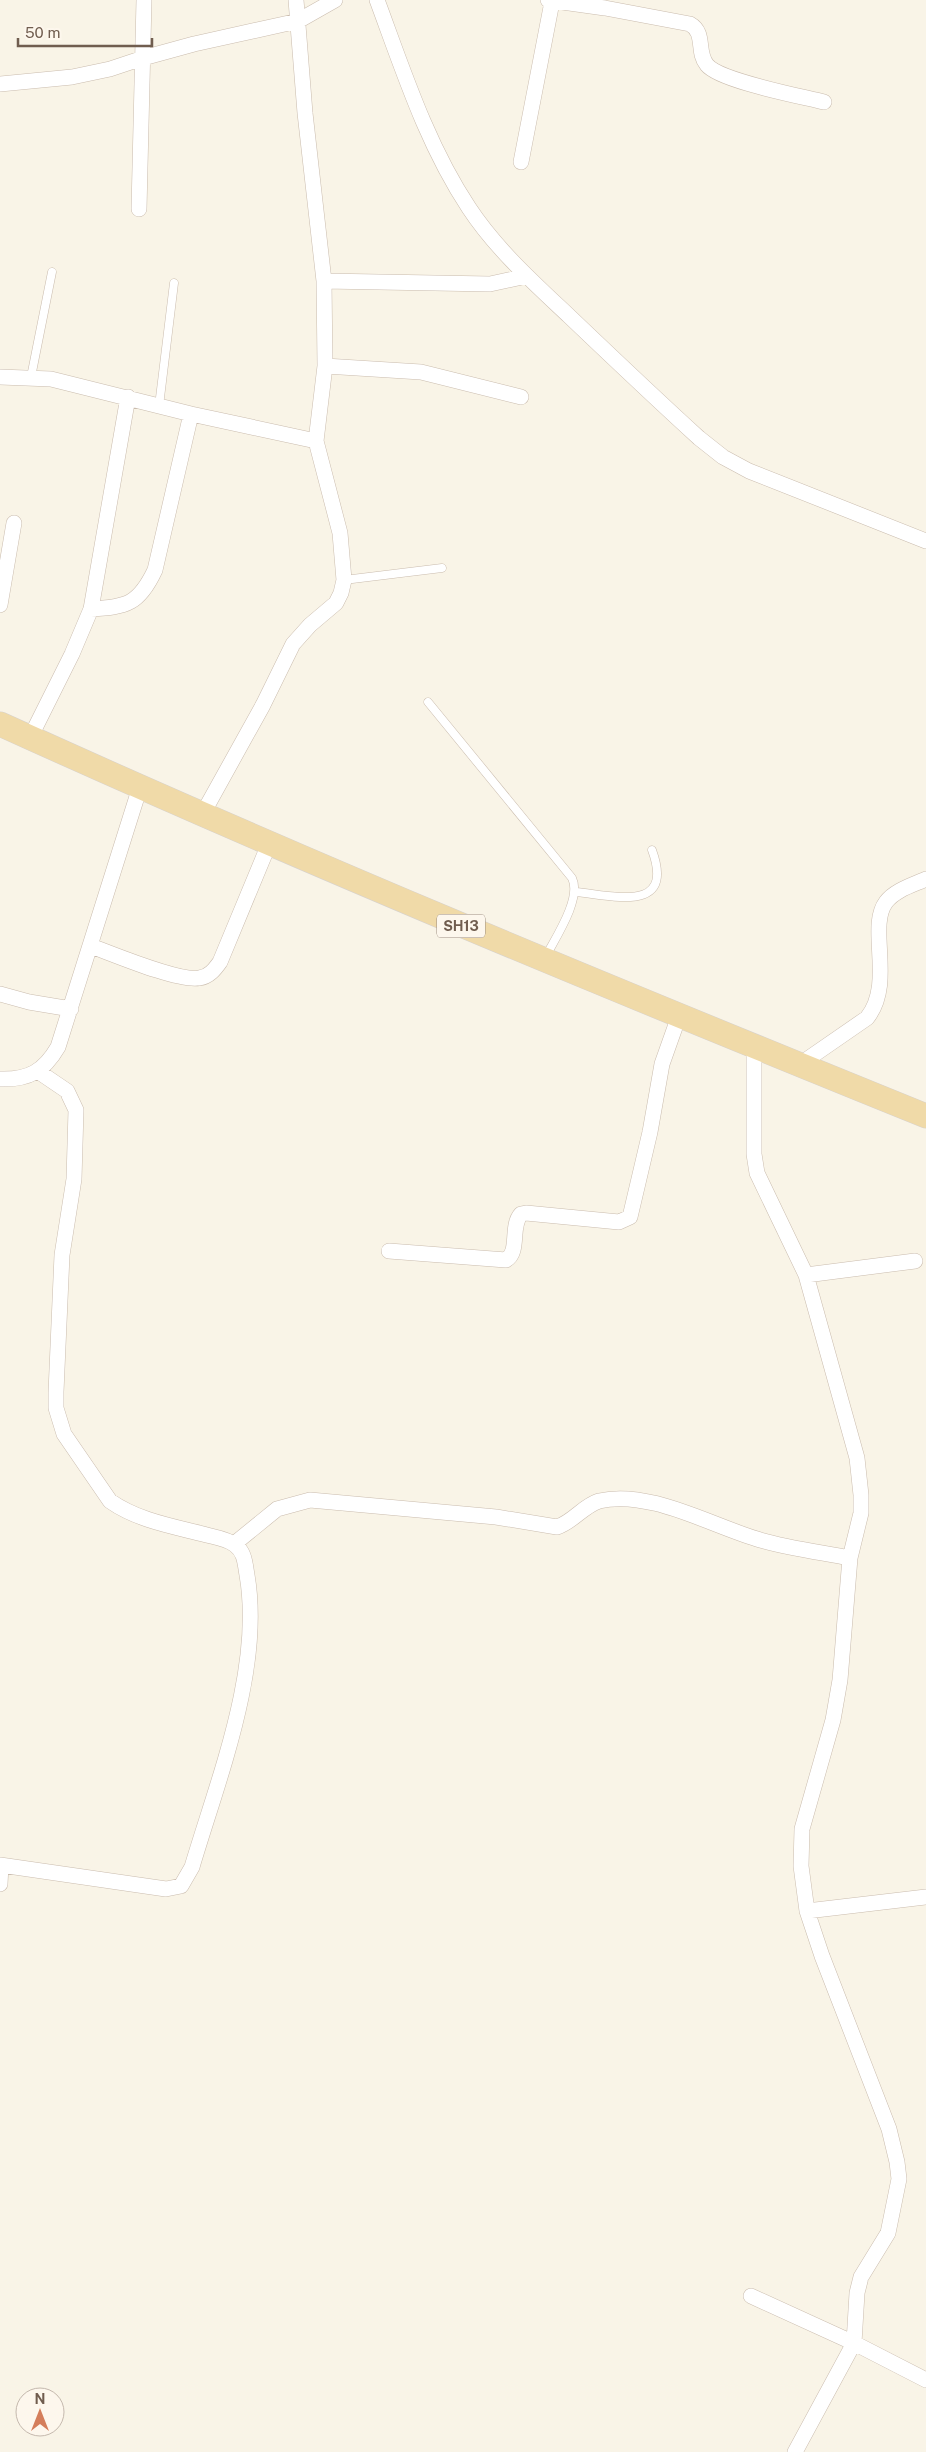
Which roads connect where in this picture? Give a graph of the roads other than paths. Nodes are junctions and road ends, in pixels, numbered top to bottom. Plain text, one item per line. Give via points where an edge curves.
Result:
1 (144, 0) edge
2 (296, 0) edge
3 (336, 0) edge
4 (377, 0) edge
5 (550, 1) edge
6 (298, 22) junction
7 (144, 58) junction
8 (0, 84) edge
9 (824, 102) dead end
10 (521, 162) dead end
11 (139, 209) dead end
12 (52, 272) dead end
13 (527, 276) junction
14 (324, 281) junction
15 (174, 284) dead end
16 (325, 366) junction
17 (0, 377) edge
18 (31, 377) junction
19 (521, 397) dead end
20 (128, 398) junction
21 (159, 406) junction
22 (191, 414) junction
23 (316, 441) junction
24 (14, 523) dead end
25 (926, 541) edge
26 (442, 568) dead end
27 (344, 580) junction
28 (0, 605) edge
29 (91, 610) junction
30 (428, 702) dead end
31 (0, 724) edge
32 (30, 738) junction
33 (140, 787) junction
34 (202, 815) junction
35 (269, 844) junction
36 (652, 850) dead end
37 (926, 879) edge
38 (576, 892) junction
39 (91, 946) junction
40 (544, 962) junction
41 (0, 994) edge
42 (71, 1009) junction
43 (679, 1016) junction
44 (754, 1046) junction
45 (799, 1065) junction
46 (39, 1072) junction
47 (0, 1079) edge
48 (926, 1116) edge
49 (389, 1251) dead end
50 (915, 1261) dead end
51 (806, 1275) junction
52 (234, 1544) junction
53 (850, 1558) junction
54 (0, 1865) edge
55 (0, 1884) edge
56 (926, 1897) edge
57 (807, 1911) junction
58 (751, 2296) dead end
59 (854, 2343) junction
60 (926, 2380) edge
61 (794, 2452) edge

1 - 7 street
2 - 6 street
3 - 6 street
4 - 13 street via 410,89 463,199 488,234
5 - 9 street via 690,24 700,35 702,56 712,70
5 - 10 street
6 - 7 street
6 - 14 street via 304,113
7 - 8 street via 72,77
7 - 11 street
12 - 18 lane
13 - 14 street via 490,284
13 - 25 street via 699,438 724,457 750,471
14 - 16 street
15 - 21 lane
16 - 19 street via 421,372
16 - 23 street
17 - 18 street
18 - 20 street
20 - 21 street
20 - 29 street
21 - 22 street
22 - 23 street
22 - 29 street via 155,570 148,586 131,603 118,608
23 - 27 street via 340,533
24 - 28 street
26 - 27 lane
27 - 34 street via 336,603 293,644
29 - 32 street
30 - 38 lane via 572,878
31 - 32 main road, SH13
32 - 33 main road, SH13
33 - 34 main road, SH13
33 - 39 street
34 - 35 main road, SH13
35 - 39 street via 220,962 209,974 200,978 176,976
35 - 40 main road, SH13
36 - 38 lane via 659,873 654,888 648,892 625,897
37 - 45 street via 892,897 882,910 880,987 874,1009 867,1018
38 - 40 lane
39 - 42 street
40 - 43 main road, SH13
41 - 42 street
42 - 46 street via 58,1047
43 - 44 main road, SH13
43 - 49 street via 662,1064 630,1217 619,1222 521,1214 515,1223 513,1253 506,1260
44 - 45 main road, SH13
44 - 51 street via 754,1154 757,1173
45 - 48 main road, SH13
46 - 47 street
46 - 52 street via 67,1091 76,1110 74,1180 62,1255 56,1392 56,1408 64,1434 110,1501 120,1508
50 - 51 street
51 - 53 street via 859,1471 860,1513
52 - 53 street via 277,1509 310,1500 496,1517 557,1527 598,1502 614,1499 660,1505 756,1539
52 - 54 street via 244,1558 250,1594 246,1667 234,1725 182,1886 166,1890
53 - 57 street via 840,1680 833,1720 802,1829 802,1889
54 - 55 street
56 - 57 street
57 - 59 street via 889,2129 898,2162 897,2200 888,2233 861,2277 857,2293
58 - 59 street
59 - 60 street
59 - 61 street

